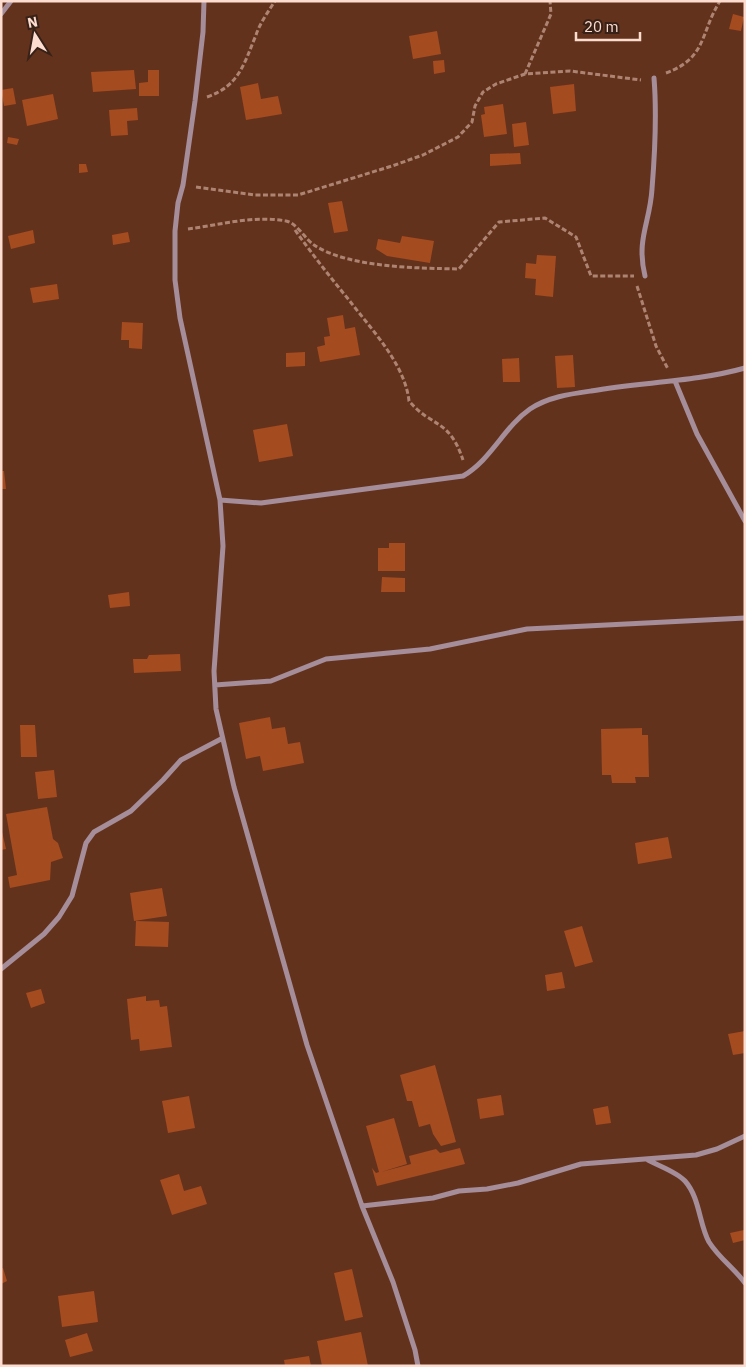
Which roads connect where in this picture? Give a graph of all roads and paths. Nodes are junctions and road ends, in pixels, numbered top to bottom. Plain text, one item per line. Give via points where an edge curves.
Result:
1 (11, 1) edge
2 (204, 1) edge
3 (275, 1) edge
4 (550, 1) edge
5 (720, 1) edge
6 (1, 14) edge
7 (525, 74) junction
8 (654, 78) junction
9 (195, 101) junction
10 (183, 185) junction
11 (289, 221) junction
12 (175, 231) junction
13 (634, 276) junction
14 (645, 276) joint
15 (745, 368) edge
16 (674, 380) junction
17 (467, 474) junction
18 (220, 500) junction
19 (745, 521) edge
20 (745, 618) edge
21 (215, 685) junction
22 (221, 739) junction
23 (1, 969) edge
24 (745, 1136) edge
25 (648, 1160) junction
26 (362, 1206) junction
27 (745, 1283) edge
28 (418, 1366) edge

1 - 6 street
2 - 9 street
3 - 9 path via 235,79 221,92
4 - 7 path via 551,14
5 - 8 path via 696,54 685,66
7 - 8 path via 570,71 637,80
7 - 10 path via 483,92 475,106 472,122 458,137 392,166 298,195 255,195
8 - 14 street via 657,118 652,191 642,237 641,259
9 - 10 street
10 - 12 street
11 - 12 path via 264,218
11 - 13 path via 314,246 346,258 416,268 459,268 499,222 545,218 576,236 591,276
11 - 17 path via 378,335 404,379 409,401 452,435
12 - 18 street via 175,280 180,318
13 - 14 path
13 - 16 path via 656,346
15 - 16 street via 718,376
16 - 17 street via 556,397 530,409
16 - 19 street via 701,442
17 - 18 street via 261,504
18 - 21 street via 223,546
20 - 21 street via 527,629 430,649 326,659 271,681
21 - 22 street
22 - 23 street via 181,760 131,811 94,832 86,843 72,896 59,917 44,934
22 - 26 street via 307,1045
24 - 25 street via 696,1155
25 - 26 street via 581,1164 487,1189
25 - 27 street via 684,1180 692,1192 708,1240
26 - 28 street via 393,1282

